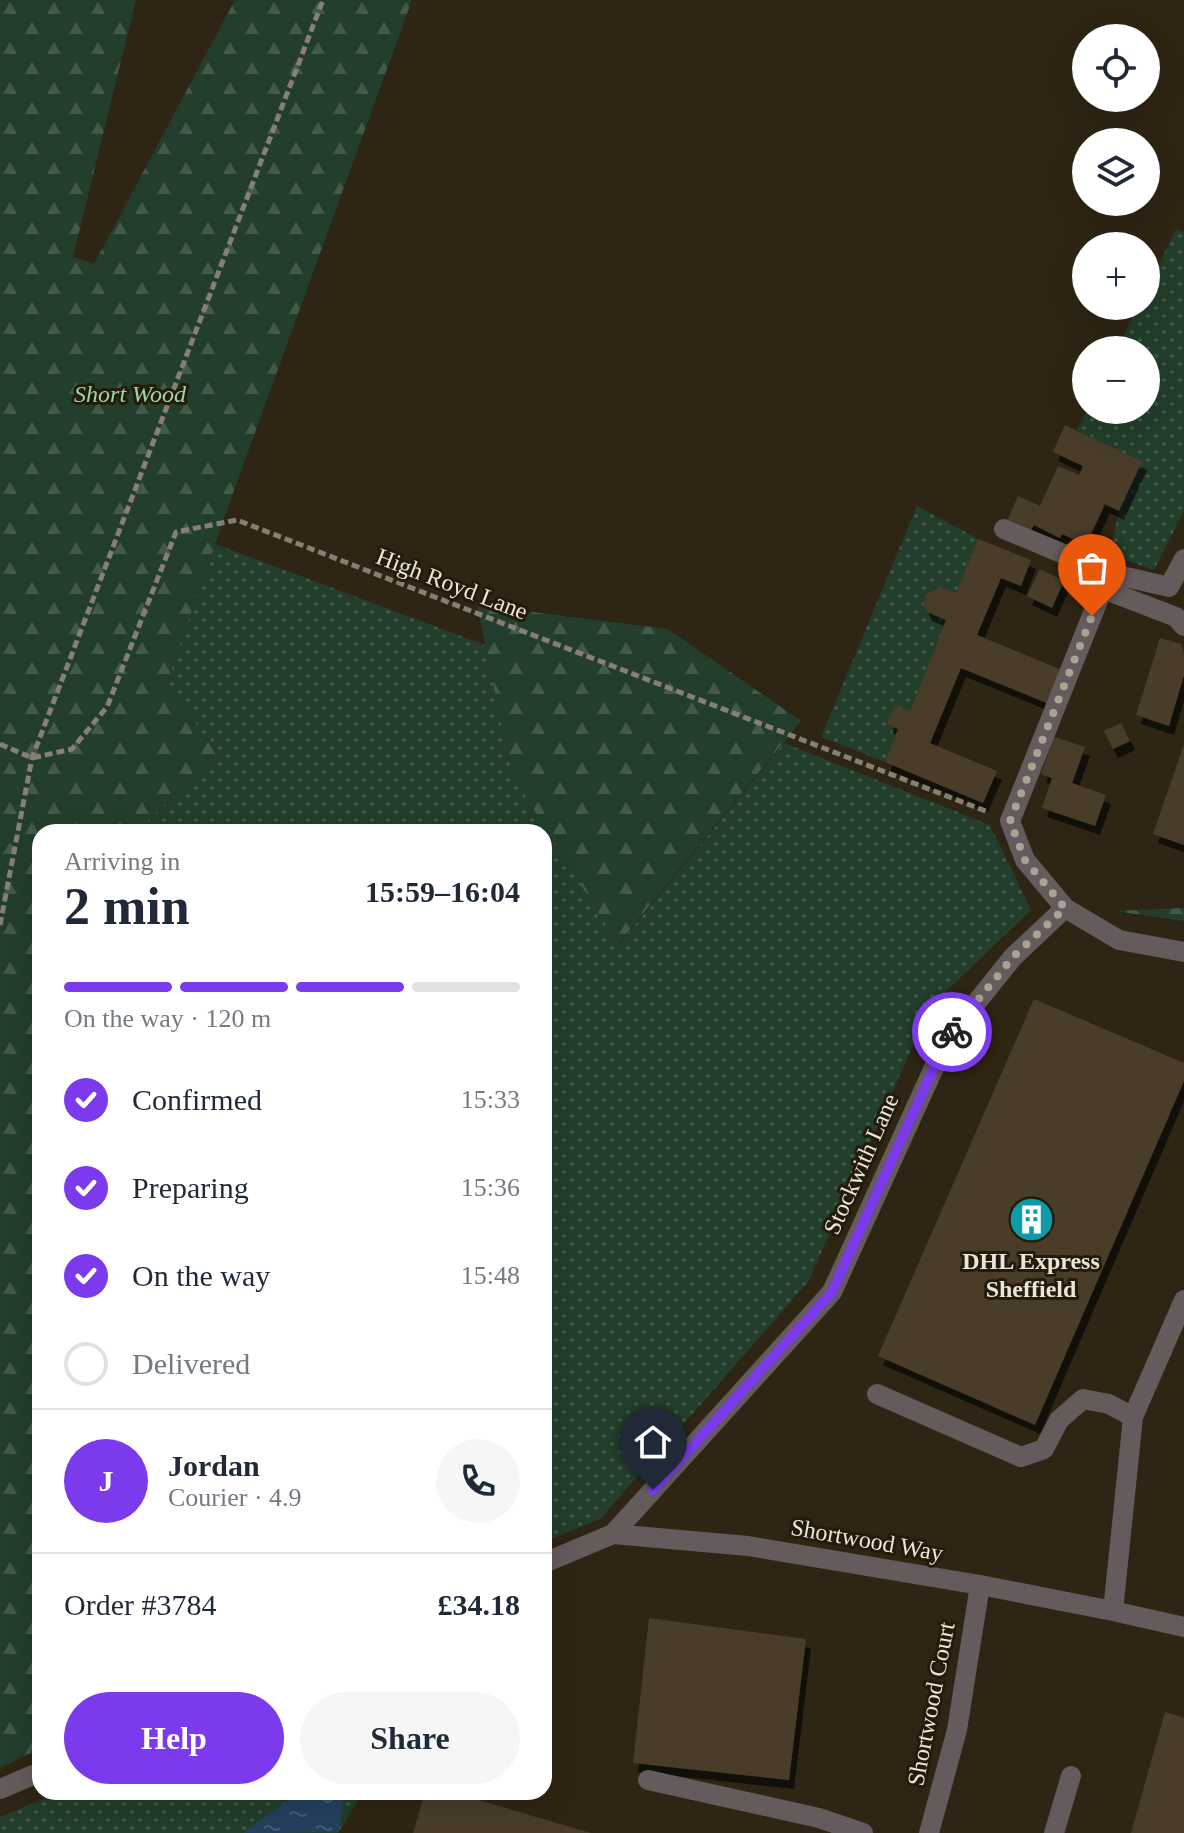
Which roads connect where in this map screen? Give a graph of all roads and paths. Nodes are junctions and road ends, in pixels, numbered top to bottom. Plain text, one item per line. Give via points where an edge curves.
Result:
1 (323, 0) edge
2 (1004, 529) dead end
3 (1184, 559) edge
4 (1106, 581) junction
5 (1184, 626) edge
6 (0, 744) edge
7 (32, 758) junction
8 (1010, 821) junction
9 (1065, 908) junction
10 (0, 925) edge
11 (1184, 952) edge
12 (1184, 1300) edge
13 (877, 1394) dead end
14 (1133, 1417) junction
15 (613, 1534) junction
16 (552, 1560) edge
17 (980, 1585) junction
18 (1113, 1611) junction
19 (1184, 1627) edge
20 (32, 1775) edge
21 (1071, 1776) dead end
22 (648, 1780) dead end
23 (0, 1789) edge
24 (863, 1833) edge
25 (929, 1833) edge
26 (1054, 1833) edge

1 - 7 path
2 - 4 street
3 - 4 street via 1169,587
4 - 5 street
4 - 8 street
6 - 7 path
7 - 8 path, High Royd Lane via 72,749 107,707 176,532 237,520
7 - 10 path
8 - 9 street via 1025,860
9 - 11 street via 1119,940
9 - 15 street, Stockwith Lane via 1013,957 947,1039 832,1292
12 - 14 street
13 - 14 street via 1021,1457 1044,1449 1059,1420 1083,1399 1109,1404
14 - 18 street
15 - 16 street, Shortwood Way
15 - 17 street, Shortwood Way via 748,1546
17 - 18 street, Shortwood Way
17 - 25 street, Shortwood Court via 957,1730
18 - 19 street, Shortwood Way
20 - 23 street
21 - 26 street
22 - 24 street via 819,1818

